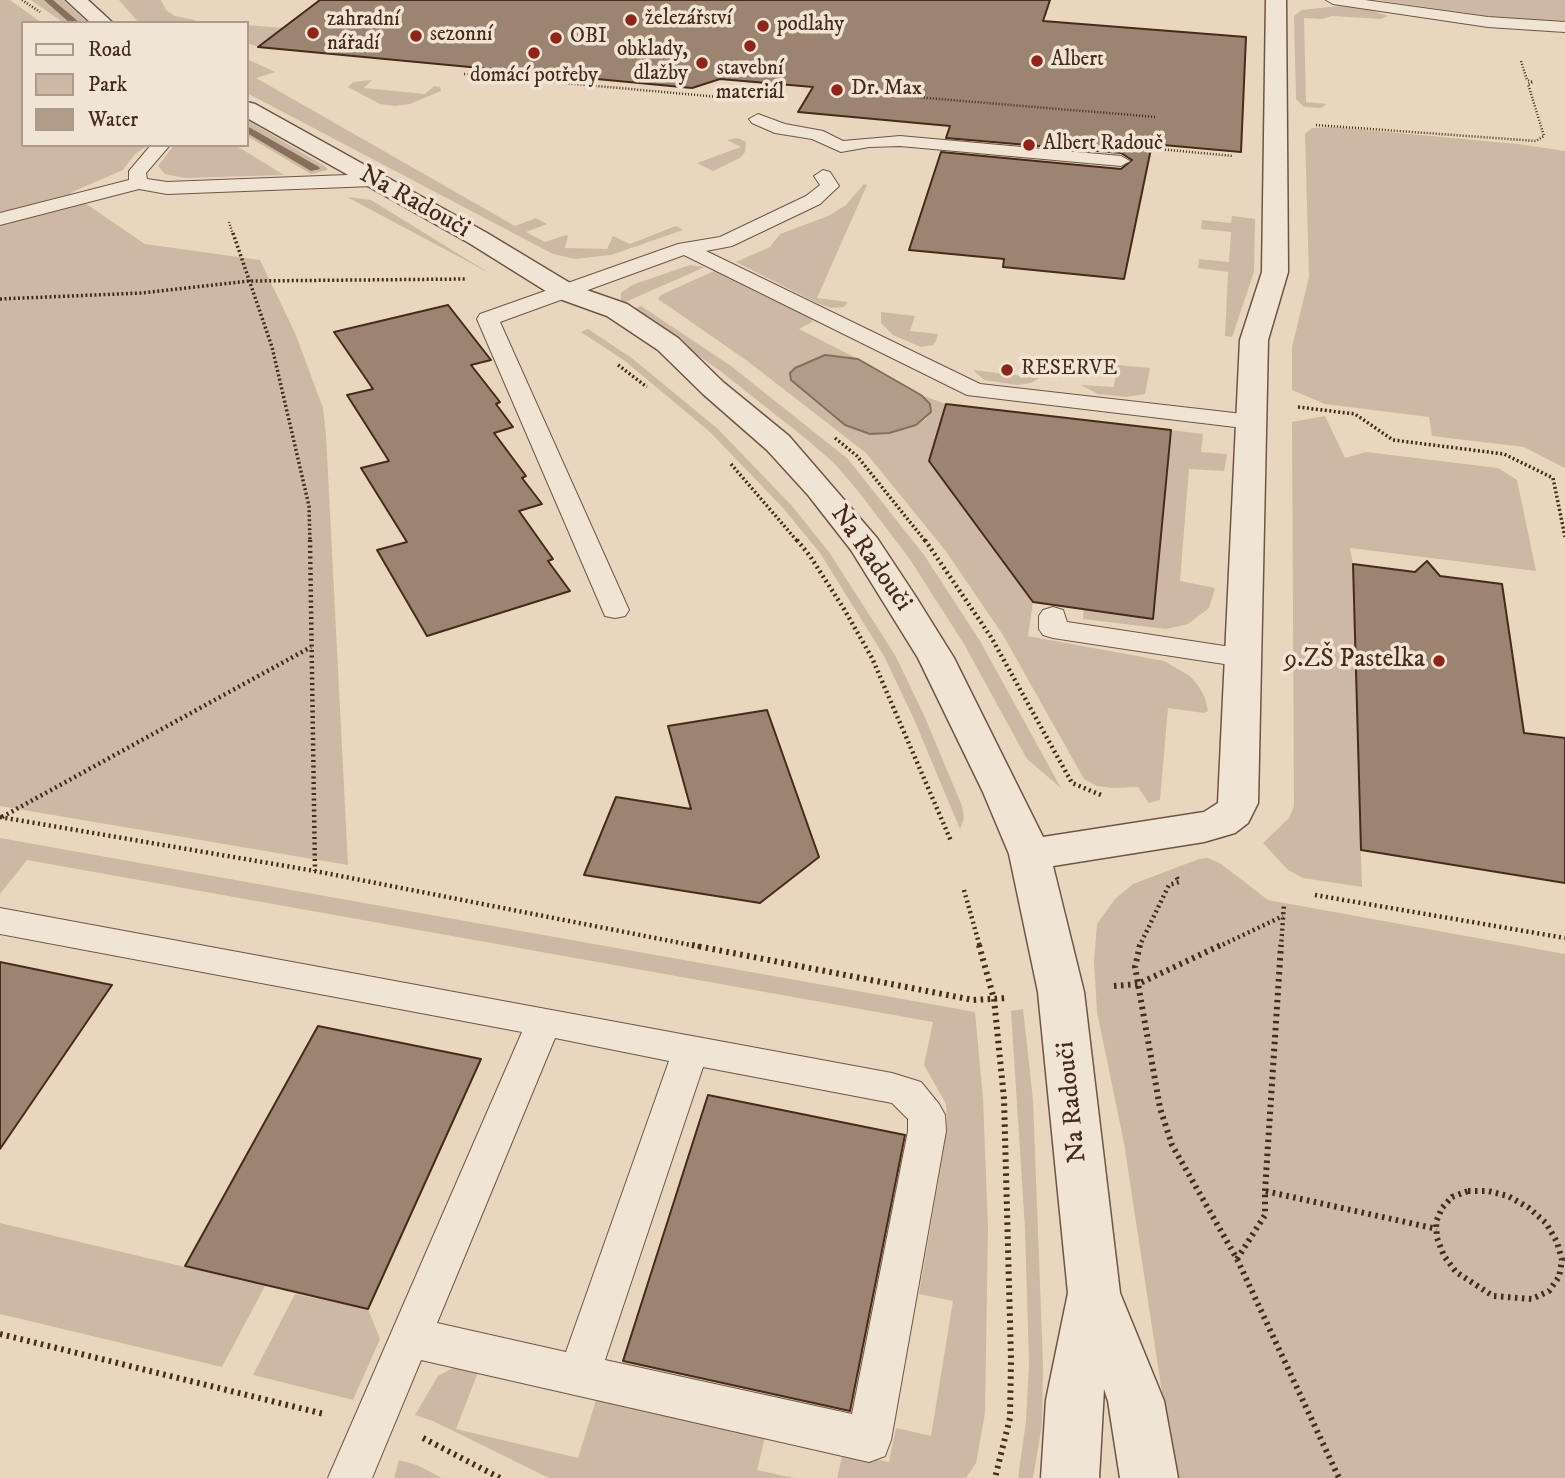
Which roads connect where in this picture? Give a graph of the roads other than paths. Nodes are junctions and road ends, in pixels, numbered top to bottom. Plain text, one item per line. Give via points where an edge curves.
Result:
1 (76, 0) edge
2 (103, 0) edge
3 (1276, 0) edge
4 (1333, 0) edge
5 (101, 21) edge
6 (119, 21) edge
7 (1565, 27) edge
8 (248, 110) edge
9 (758, 120) dead end
10 (160, 147) edge
11 (841, 147) junction
12 (1121, 161) dead end
13 (373, 180) junction
14 (139, 183) junction
15 (0, 219) edge
16 (685, 248) junction
17 (566, 292) junction
18 (1252, 422) junction
19 (615, 610) dead end
20 (1053, 616) dead end
21 (1244, 658) junction
22 (1030, 855) junction
23 (0, 921) edge
24 (544, 1022) junction
25 (691, 1050) junction
26 (1094, 1293) junction
27 (410, 1337) junction
28 (579, 1375) junction
29 (350, 1478) edge
30 (1070, 1478) edge
31 (1149, 1478) edge

1 - 5 street
2 - 6 street
3 - 18 street via 1275,272 1254,340
4 - 7 lane via 1488,22
8 - 13 street, Na Radouči
9 - 11 lane via 817,135
10 - 14 lane via 138,171
11 - 12 lane via 900,141
11 - 16 lane via 823,176 830,186 813,200 725,242
13 - 14 lane via 167,188
13 - 17 street, Na Radouči
14 - 15 lane
16 - 17 lane
16 - 18 lane via 975,390
17 - 19 lane via 488,319
17 - 22 street, Na Radouči via 589,321 640,353 713,388 778,443 819,488 872,555 936,658
18 - 21 street
20 - 21 lane via 1053,629
21 - 22 street via 1234,813 1221,823 1204,827
22 - 26 street, Na Radouči via 1061,992
23 - 24 lane
24 - 25 lane
24 - 27 lane
25 - 28 lane
25 - 28 lane via 892,1088 908,1093 926,1115 927,1131 869,1440
26 - 30 street via 1074,1400
26 - 31 street via 1136,1401
27 - 28 lane
27 - 29 lane

